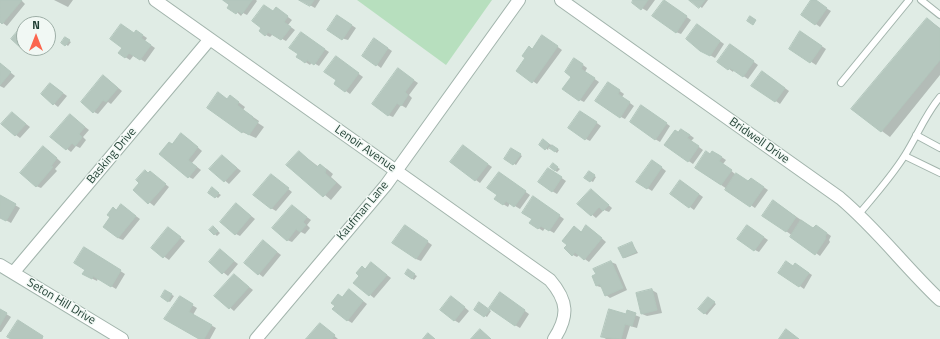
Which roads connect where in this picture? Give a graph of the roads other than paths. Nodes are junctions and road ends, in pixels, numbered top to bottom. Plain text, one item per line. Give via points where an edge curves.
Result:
1 (155, 0) edge
2 (519, 0) edge
3 (562, 0) edge
4 (909, 0) edge
5 (921, 0) edge
6 (940, 15) edge
7 (210, 39) junction
8 (841, 83) dead end
9 (940, 97) edge
10 (916, 135) junction
11 (940, 148) edge
12 (905, 156) junction
13 (396, 171) junction
14 (940, 173) edge
15 (859, 214) junction
16 (0, 265) edge
17 (13, 273) junction
18 (940, 300) edge
19 (122, 339) edge
20 (256, 339) edge
21 (554, 339) edge

1 - 7 street, Lenoir Avenue
2 - 13 street, Kaufman Lane
3 - 15 street, Bridwell Drive
4 - 8 lane
5 - 6 lane
7 - 13 street, Lenoir Avenue
7 - 17 street, Basking Drive
9 - 10 lane
10 - 11 lane
10 - 12 lane
12 - 14 lane
12 - 15 lane
13 - 20 street, Kaufman Lane
13 - 21 street, Lenoir Avenue via 550,280 560,292 565,307 561,329
15 - 18 street, Bridwell Drive
16 - 17 street, Seton Hill Drive
17 - 19 street, Seton Hill Drive

